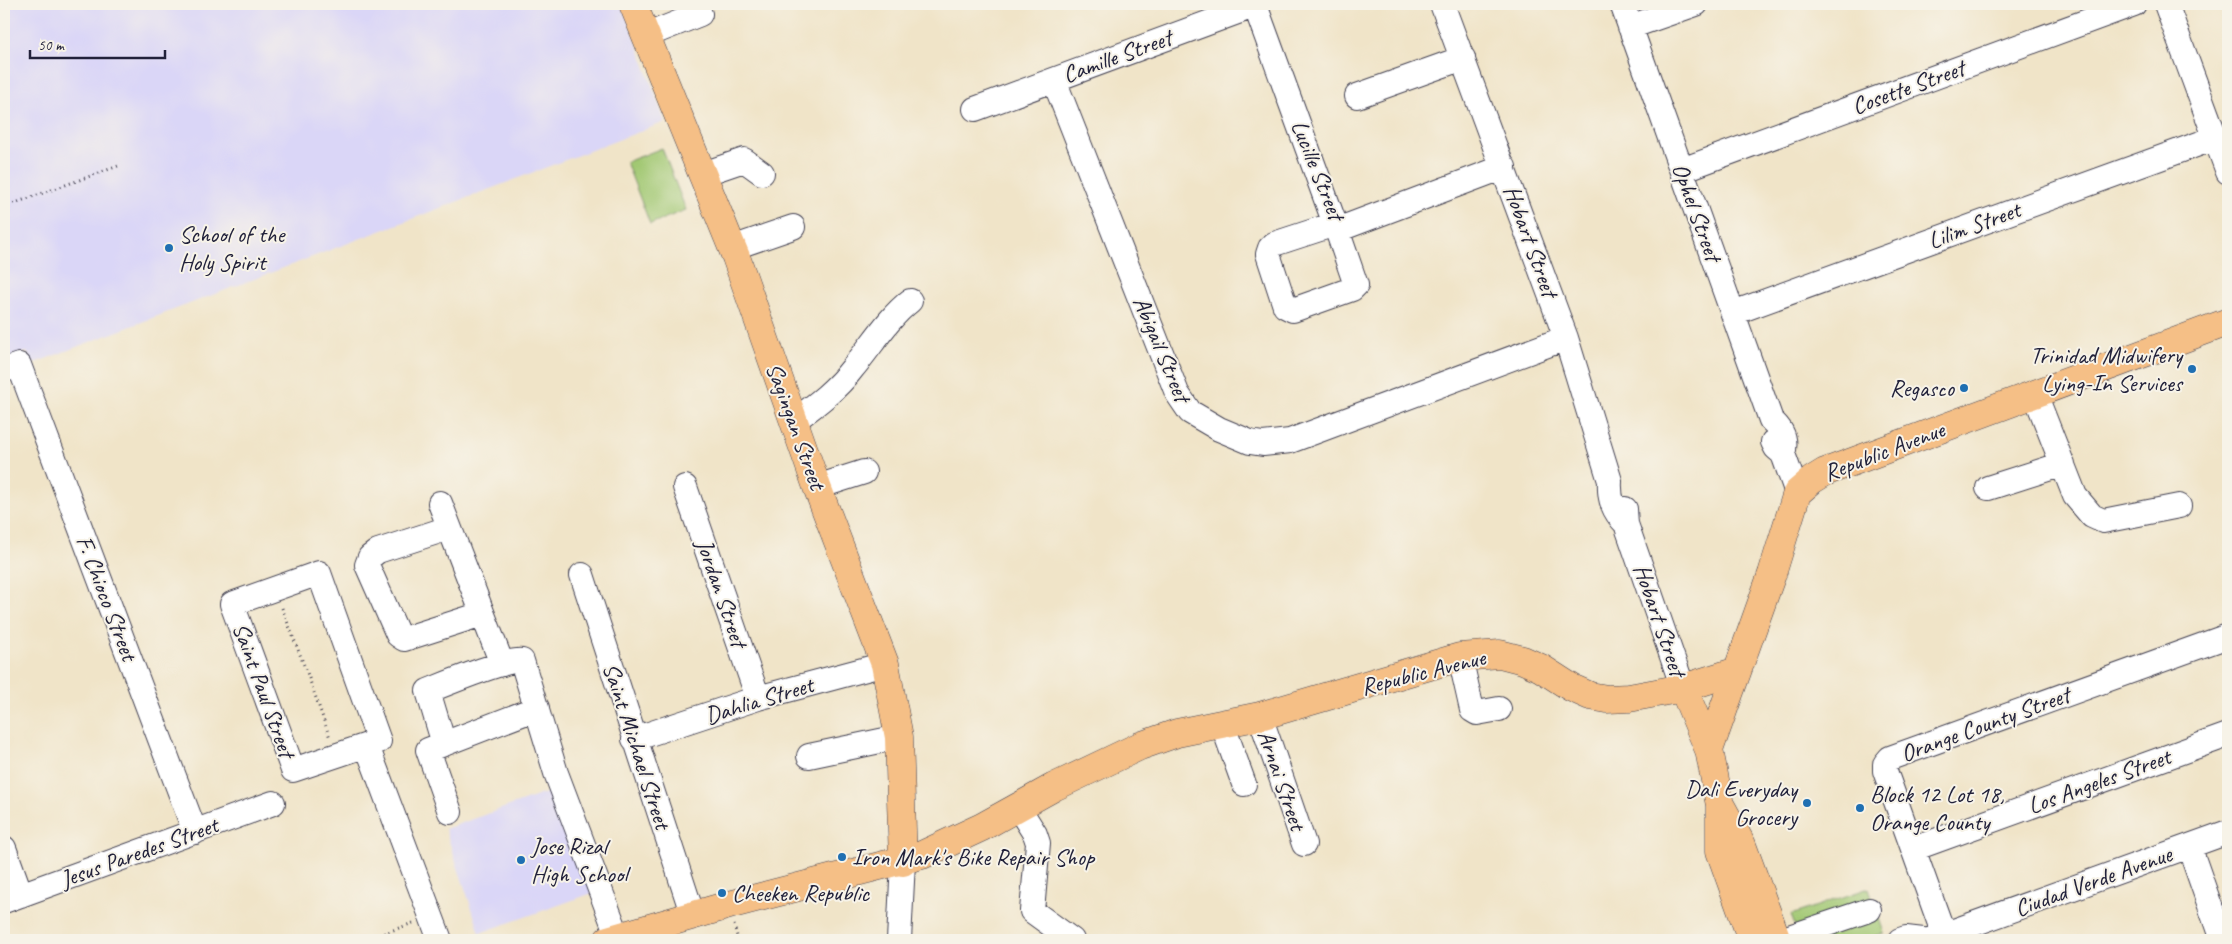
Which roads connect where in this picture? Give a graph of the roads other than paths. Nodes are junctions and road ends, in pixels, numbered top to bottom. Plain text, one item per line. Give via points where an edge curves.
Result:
1 (633, 4) edge
2 (1442, 4) edge
3 (1622, 4) edge
4 (1696, 4) edge
5 (2134, 4) edge
6 (2166, 4) edge
7 (1257, 5) edge
8 (700, 14) dead end
9 (1630, 27) junction
10 (645, 36) junction
11 (1463, 58) junction
12 (1054, 80) junction
13 (1357, 96) dead end
14 (975, 109) dead end
15 (2215, 138) junction
16 (1504, 167) junction
17 (1682, 170) junction
18 (2228, 172) edge
19 (762, 173) dead end
20 (702, 174) junction
21 (792, 227) dead end
22 (732, 248) junction
23 (910, 301) dead end
24 (1733, 313) junction
25 (2228, 322) edge
26 (1566, 338) junction
27 (12, 368) edge
28 (2035, 394) junction
29 (794, 421) junction
30 (2062, 464) junction
31 (864, 472) dead end
32 (686, 487) dead end
33 (817, 487) junction
34 (1988, 488) dead end
35 (1797, 493) junction
36 (440, 503) dead end
37 (2179, 506) dead end
38 (449, 528) junction
39 (582, 575) dead end
40 (482, 614) junction
41 (2228, 636) edge
42 (1460, 658) junction
43 (502, 664) junction
44 (885, 664) junction
45 (1736, 671) junction
46 (1683, 688) junction
47 (758, 698) junction
48 (537, 708) junction
49 (1499, 709) dead end
50 (1260, 716) junction
51 (1222, 723) junction
52 (2228, 735) edge
53 (899, 737) junction
54 (634, 739) junction
55 (444, 744) junction
56 (367, 746) junction
57 (1709, 750) junction
58 (809, 756) dead end
59 (1244, 784) dead end
60 (273, 803) dead end
61 (1720, 805) junction
62 (1018, 807) junction
63 (450, 812) dead end
64 (195, 832) junction
65 (2228, 832) edge
66 (1304, 844) dead end
67 (2189, 846) junction
68 (4, 848) edge
69 (1913, 849) junction
70 (903, 862) junction
71 (12, 898) edge
72 (1869, 910) dead end
73 (693, 916) junction
74 (613, 939) edge
75 (1932, 939) edge
76 (440, 940) edge
77 (899, 940) edge
78 (1072, 940) edge
79 (1752, 940) edge
80 (1778, 940) edge
81 (1900, 940) edge
82 (2222, 940) edge

1 - 10 main road, Sagingan Street
2 - 11 street, Hobart Street
3 - 9 street, Ophel Street
4 - 9 street
5 - 17 street, Cosette Street
6 - 15 street
7 - 12 street, Camille Street
7 - 16 street, Lucille Street via 1336,227
8 - 10 street
9 - 17 street, Ophel Street
10 - 20 main road, Sagingan Street
11 - 13 street
11 - 16 street, Hobart Street
12 - 14 street, Camille Street
12 - 26 street, Abigail Street via 1177,392 1190,412 1219,429 1250,442 1277,444 1290,441
15 - 18 street
15 - 24 street, Lilim Street
16 - 26 street, Hobart Street
17 - 24 street, Ophel Street
19 - 20 street via 744,160
20 - 22 main road, Sagingan Street
21 - 22 street
22 - 29 main road, Sagingan Street
23 - 29 street via 897,312 851,371 822,400
24 - 35 street, Ophel Street via 1771,420 1769,430 1776,448 1783,454
25 - 28 main road, Republic Avenue
26 - 46 street, Hobart Street via 1610,481 1624,501 1626,524
27 - 64 street, F. Chioco Street
28 - 30 street
28 - 35 main road, Republic Avenue via 1825,472
29 - 33 main road, Sagingan Street
30 - 34 street
30 - 37 street via 2075,496 2092,516 2103,521
31 - 33 street
32 - 47 street, Jordan Street
33 - 44 main road, Sagingan Street
35 - 45 main road, Republic Avenue via 1772,574
36 - 38 street
38 - 40 street
38 - 40 street via 378,551 370,557 367,565 398,635 404,640
39 - 54 street, Saint Michael Street
40 - 43 street
41 - 69 street, Orange County Street via 1890,758 1885,764 1885,771
42 - 46 main road, Republic Avenue via 1500,654 1523,660 1572,688 1607,699
42 - 49 street via 1472,710 1477,713
42 - 50 main road, Republic Avenue
43 - 48 street via 522,661
43 - 55 street via 428,691
44 - 47 street, Dahlia Street
44 - 53 main road, Sagingan Street
45 - 46 main road, Republic Avenue
45 - 57 main road
46 - 57 main road
47 - 54 street, Dahlia Street
48 - 55 street
48 - 74 street
50 - 51 main road, Republic Avenue
50 - 66 street, Arnai Street
51 - 59 street
51 - 62 main road, Republic Avenue via 1177,733 1140,746
52 - 69 street, Los Angeles Street
53 - 58 street
53 - 70 main road, Sagingan Street
54 - 73 street, Saint Michael Street
55 - 63 street via 428,750
56 - 56 street, Saint Paul Street via 379,741 318,574 232,604 293,770
56 - 76 street
57 - 61 main road
60 - 64 street, Jesus Paredes Street
61 - 79 main road via 1720,851
61 - 80 main road via 1742,844
62 - 70 main road, Republic Avenue via 947,844
62 - 78 street via 1038,843 1032,911
64 - 71 street, Jesus Paredes Street
65 - 67 street, Ciudad Verde Avenue
67 - 75 street, Ciudad Verde Avenue
67 - 82 street
68 - 71 street
69 - 75 street, Orange County Street
70 - 73 main road, Republic Avenue
70 - 77 street
72 - 80 street
73 - 74 main road, Republic Avenue
75 - 81 street, Ciudad Verde Avenue

